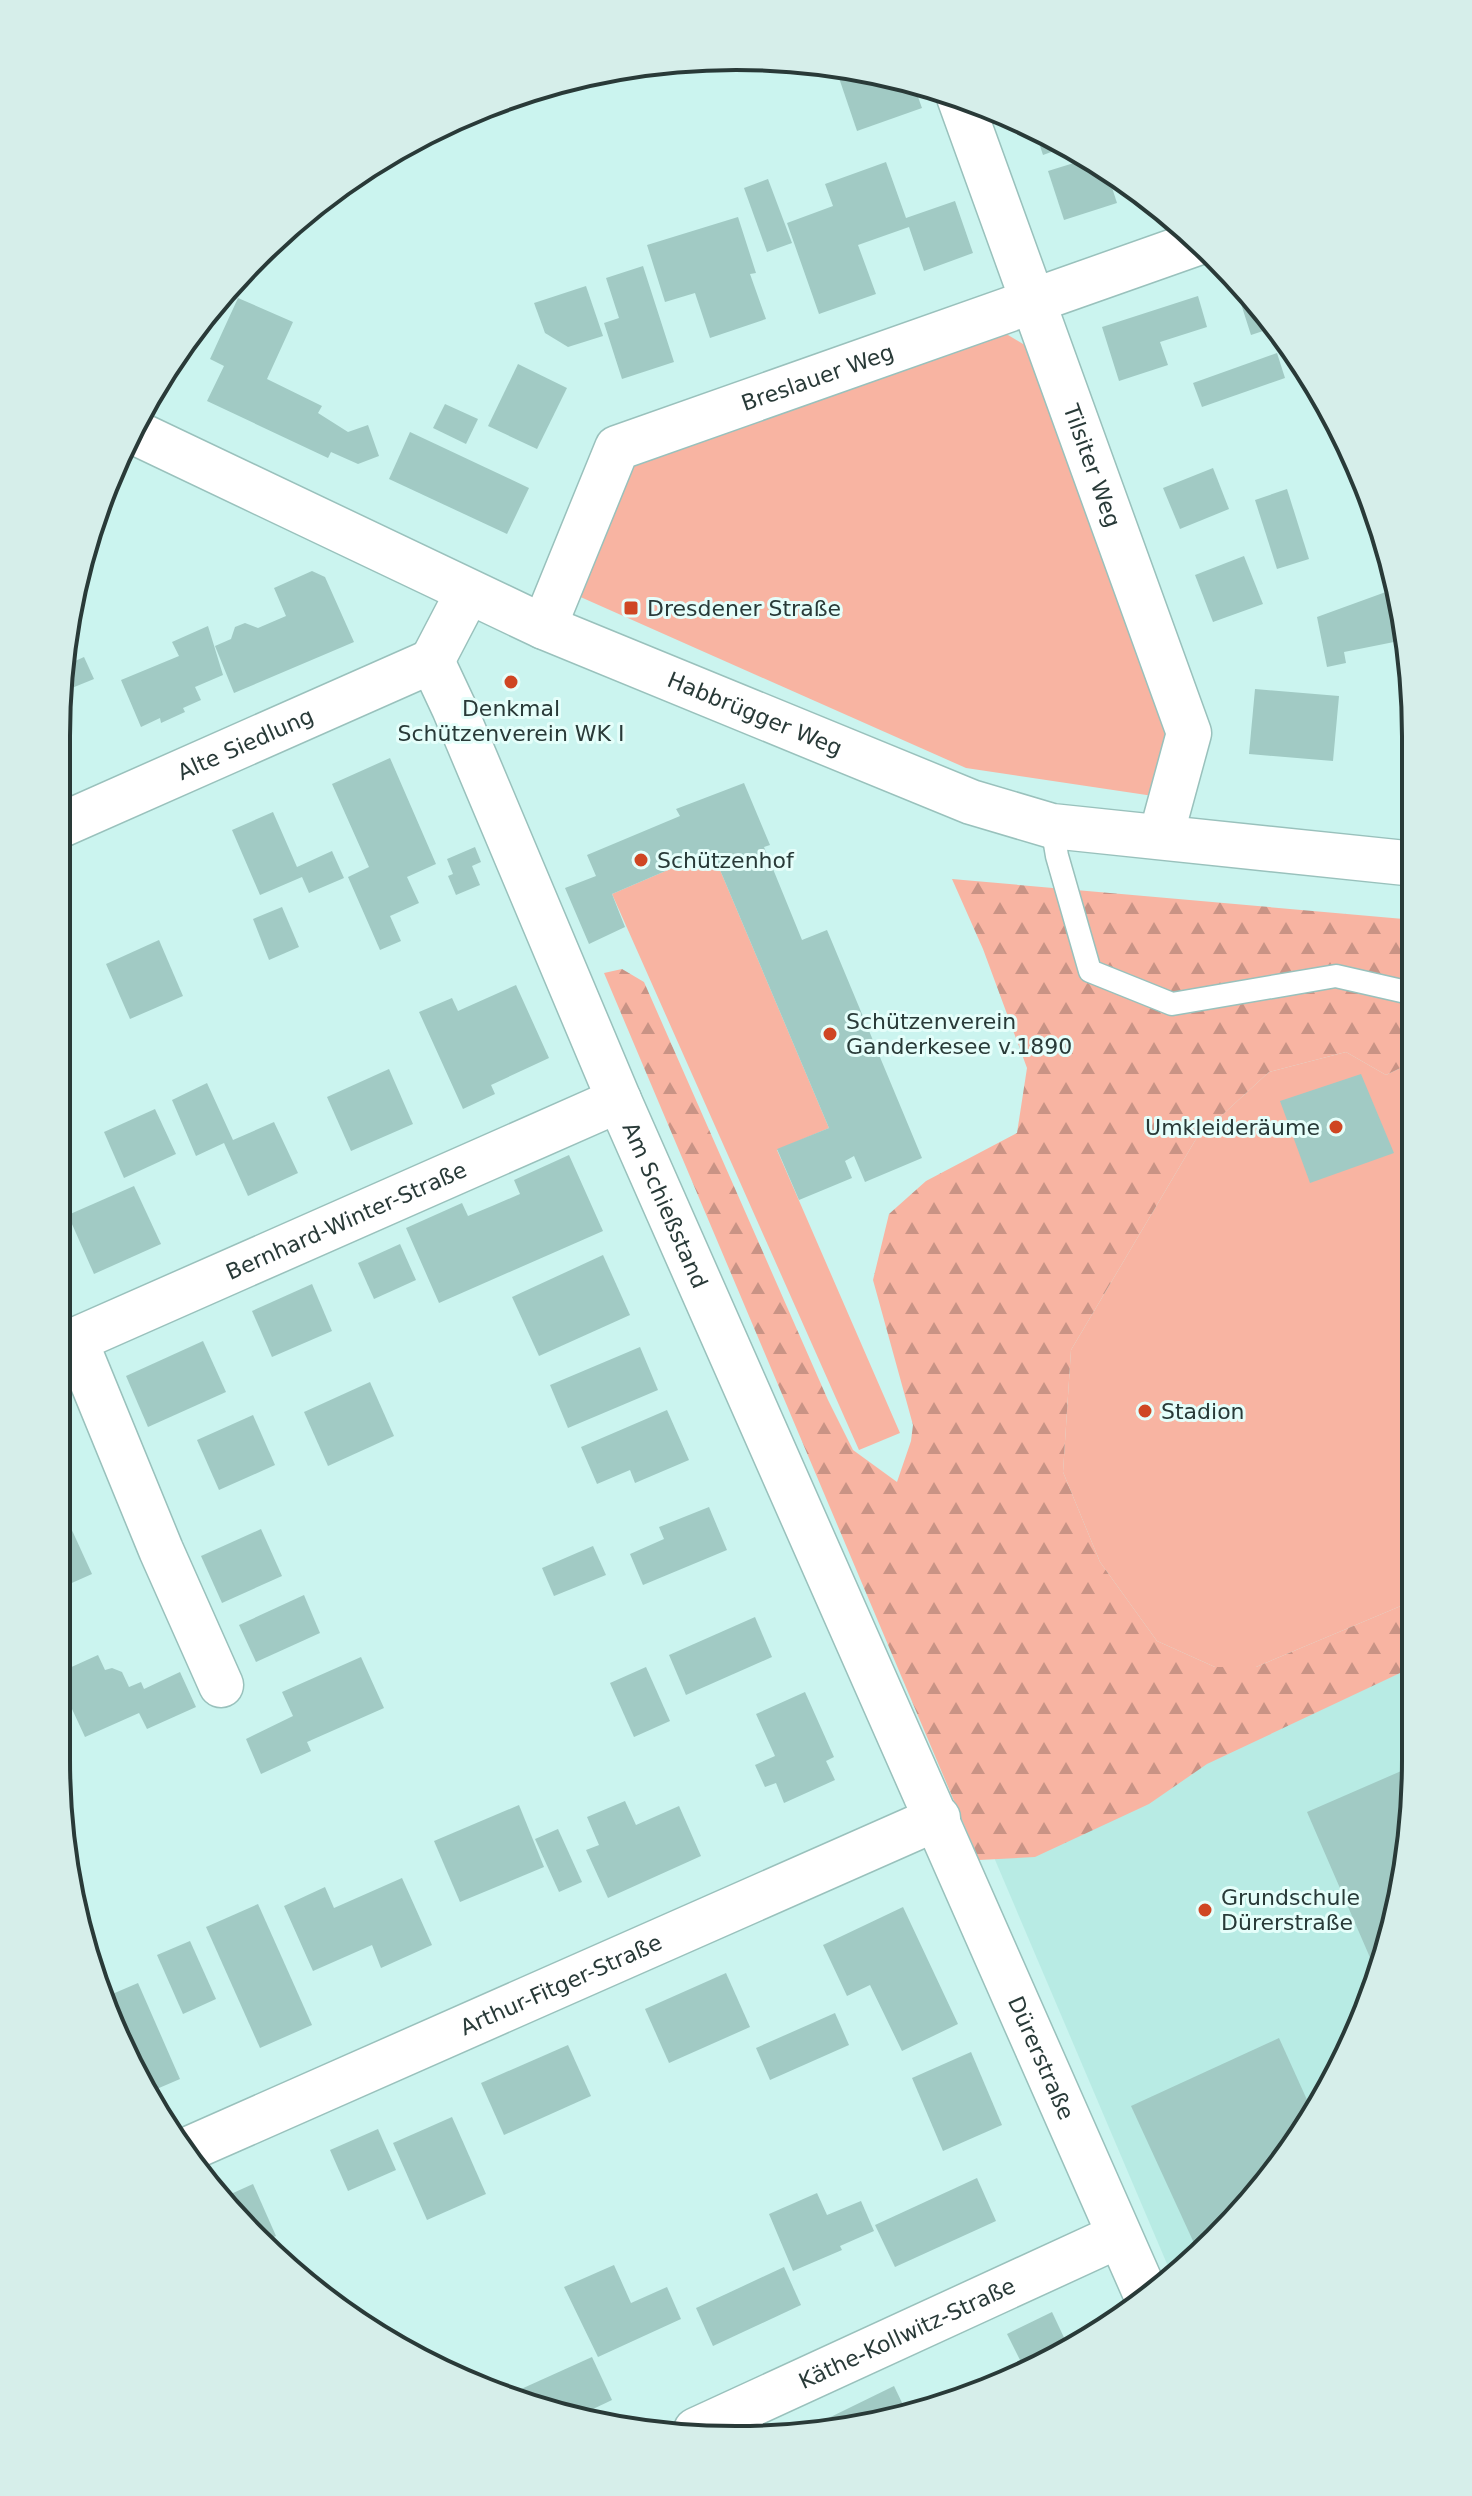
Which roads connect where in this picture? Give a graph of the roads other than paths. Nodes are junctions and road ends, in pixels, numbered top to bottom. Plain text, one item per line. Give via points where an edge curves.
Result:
1 (964, 110) edge
2 (1187, 247) edge
3 (1034, 301) junction
4 (142, 436) edge
5 (468, 592) junction
6 (544, 627) junction
7 (432, 661) junction
8 (70, 821) edge
9 (1052, 826) junction
10 (1161, 836) junction
11 (1402, 863) edge
12 (1402, 991) edge
13 (619, 1100) junction
14 (70, 1342) edge
15 (70, 1353) edge
16 (221, 1685) dead end
17 (938, 1818) junction
18 (194, 2146) edge
19 (1118, 2236) junction
20 (1142, 2287) edge
21 (718, 2426) edge

1 - 3 street, Tilsiter Weg
2 - 3 street, Breslauer Weg
3 - 6 street, Breslauer Weg via 617,448
3 - 10 street, Tilsiter Weg via 1189,733
4 - 5 street, Habbrügger Weg
5 - 6 street, Habbrügger Weg
5 - 7 street
6 - 9 street, Habbrügger Weg via 971,802
7 - 8 street, Alte Siedlung
7 - 13 street, Am Schießstand
9 - 10 street, Habbrügger Weg
9 - 12 lane via 1090,971 1172,1004 1336,976
10 - 11 street, Habbrügger Weg
13 - 14 street, Bernhard-Winter-Straße
13 - 17 street, Am Schießstand
15 - 16 street, Bernhard-Winter-Straße
17 - 18 street, Arthur-Fitger-Straße
17 - 19 street, Dürerstraße
19 - 20 street, Dürerstraße
19 - 21 street, Käthe-Kollwitz-Straße

